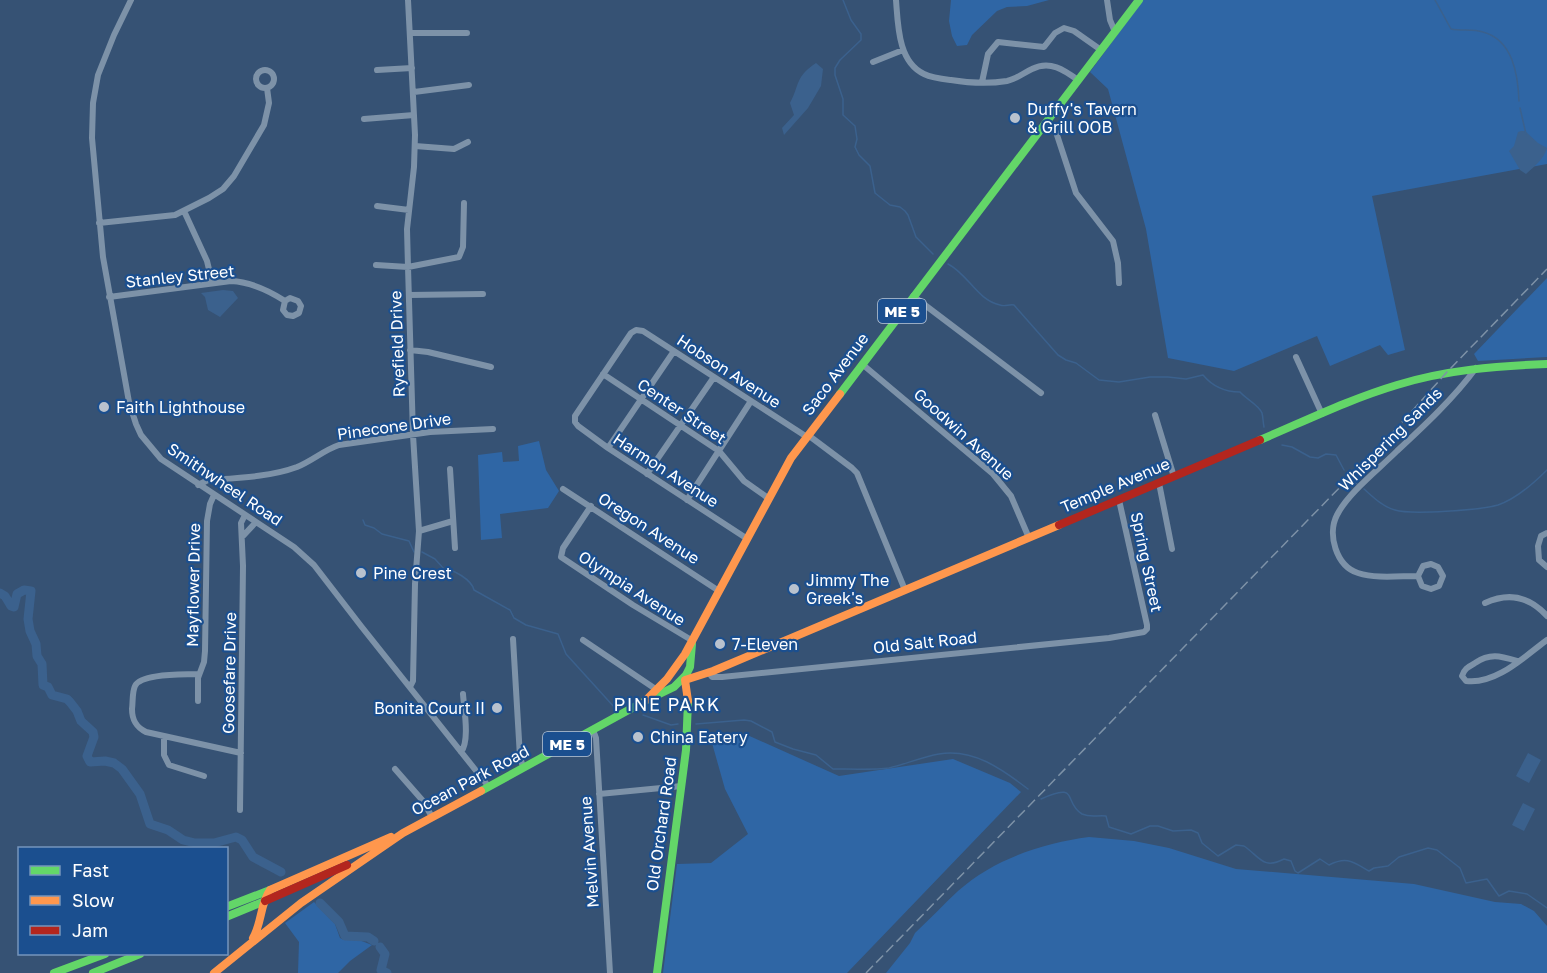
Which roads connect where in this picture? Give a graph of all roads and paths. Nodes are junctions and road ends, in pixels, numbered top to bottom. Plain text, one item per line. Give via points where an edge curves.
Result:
1 (131, 0) edge
2 (408, 0) edge
3 (896, 0) edge
4 (1107, 0) edge
5 (1139, 0) edge
6 (1115, 32) junction
7 (410, 33) junction
8 (467, 33) dead end
9 (903, 50) junction
10 (1101, 50) junction
11 (873, 62) dead end
12 (412, 68) junction
13 (377, 69) dead end
14 (1078, 80) junction
15 (982, 82) junction
16 (469, 86) dead end
17 (267, 88) dead end
18 (414, 92) junction
19 (414, 115) junction
20 (364, 119) dead end
21 (1046, 122) junction
22 (468, 142) dead end
23 (415, 146) junction
24 (464, 203) dead end
25 (377, 206) dead end
26 (409, 210) junction
27 (184, 211) junction
28 (99, 223) junction
29 (376, 265) dead end
30 (408, 267) junction
31 (212, 282) junction
32 (1119, 283) dead end
33 (483, 294) dead end
34 (409, 295) junction
35 (913, 296) junction
36 (109, 297) junction
37 (285, 302) dead end
38 (410, 350) junction
39 (674, 351) junction
40 (1296, 357) dead end
41 (862, 364) junction
42 (1547, 364) edge
43 (491, 367) dead end
44 (1476, 368) junction
45 (603, 374) junction
46 (714, 377) junction
47 (1041, 393) dead end
48 (642, 399) junction
49 (751, 401) junction
50 (1322, 414) junction
51 (1155, 415) dead end
52 (680, 425) junction
53 (493, 429) dead end
54 (413, 435) junction
55 (807, 436) junction
56 (608, 448) junction
57 (719, 451) junction
58 (450, 469) dead end
59 (647, 474) junction
60 (1174, 477) junction
61 (1159, 483) junction
62 (198, 485) junction
63 (563, 489) dead end
64 (214, 495) junction
65 (768, 498) junction
66 (687, 500) junction
67 (1119, 500) junction
68 (591, 506) junction
69 (245, 515) junction
70 (453, 521) junction
71 (256, 522) junction
72 (419, 531) junction
73 (1547, 533) edge
74 (243, 536) junction
75 (746, 538) junction
76 (1029, 538) junction
77 (455, 548) dead end
78 (1172, 549) dead end
79 (1547, 567) edge
80 (1418, 576) junction
81 (905, 590) junction
82 (719, 591) junction
83 (1485, 603) dead end
84 (1547, 616) edge
85 (1146, 631) joint
86 (513, 639) dead end
87 (583, 640) dead end
88 (1547, 640) edge
89 (693, 641) junction
90 (1517, 662) junction
91 (677, 667) junction
92 (689, 669) junction
93 (707, 673) junction
94 (198, 674) junction
95 (685, 680) junction
96 (410, 687) junction
97 (657, 690) junction
98 (463, 694) dead end
99 (198, 700) dead end
100 (645, 701) junction
101 (593, 730) junction
102 (164, 737) junction
103 (461, 752) junction
104 (241, 753) junction
105 (523, 767) junction
106 (395, 769) dead end
107 (204, 776) dead end
108 (682, 786) junction
109 (489, 787) junction
110 (599, 794) junction
111 (240, 810) dead end
112 (432, 817) junction
113 (403, 833) junction
114 (381, 848) junction
115 (270, 890) junction
116 (265, 901) junction
117 (228, 906) edge
118 (228, 916) edge
119 (262, 916) junction
120 (275, 923) junction
121 (248, 944) junction
122 (102, 955) edge
123 (138, 955) edge
124 (54, 973) edge
125 (93, 973) edge
126 (214, 973) edge
127 (610, 973) edge
128 (657, 973) edge

1 - 28 street, Smithwheel Road via 100,69 93,103
2 - 7 street, Ryefield Drive
3 - 9 street
4 - 6 street
5 - 6 main road, Saco Avenue / ME 5
6 - 10 main road, Saco Avenue / ME 5
7 - 8 street
7 - 12 street, Ryefield Drive
9 - 11 street
9 - 15 street via 913,67 928,76
10 - 14 main road, Saco Avenue / ME 5
10 - 15 street via 1064,28 1044,47 998,42 988,54
12 - 13 street
12 - 18 street, Ryefield Drive
14 - 15 street via 1053,66 1037,67 1008,80
14 - 21 main road, Saco Avenue / ME 5
16 - 18 street
17 - 27 street via 266,118 234,176 219,192
18 - 19 street, Ryefield Drive
19 - 20 street
19 - 23 street, Ryefield Drive
21 - 32 street via 1056,132 1076,193 1113,241
21 - 35 main road, Saco Avenue / ME 5
22 - 23 street via 454,149
23 - 26 street, Ryefield Drive
24 - 30 street via 461,256
25 - 26 street
26 - 30 street, Ryefield Drive
27 - 28 street
27 - 31 street via 207,261
28 - 36 street, Smithwheel Road
29 - 30 street
30 - 34 street, Ryefield Drive
31 - 36 street, Stanley Street
31 - 37 street, Stanley Street via 249,284
33 - 34 street
34 - 38 street, Ryefield Drive
35 - 41 main road, Saco Avenue / ME 5
35 - 47 street
36 - 62 street, Smithwheel Road via 136,424 161,459
38 - 43 street
38 - 54 street, Ryefield Drive
39 - 45 street, Hobson Avenue via 636,330
39 - 46 street, Hobson Avenue
39 - 48 street
40 - 50 street
41 - 55 main road, Saco Avenue / ME 5
41 - 76 street, Goodwin Avenue via 1000,482 1011,496
42 - 44 main road, Temple Avenue
44 - 50 main road, Temple Avenue via 1402,382
44 - 80 street, Whispering Sands via 1368,478 1341,508 1335,521 1335,545 1352,570 1378,576
45 - 48 street, Center Street
45 - 56 street, Harmon Avenue via 574,420
46 - 49 street, Hobson Avenue
46 - 52 street
48 - 52 street, Center Street
48 - 56 street
49 - 55 street, Hobson Avenue
49 - 57 street
50 - 60 main road, Temple Avenue
51 - 60 street
52 - 57 street, Center Street
52 - 59 street
53 - 54 street, Pinecone Drive
54 - 62 street, Pinecone Drive via 339,445 294,468 208,480
54 - 72 street, Ryefield Drive
55 - 65 main road, Saco Avenue / ME 5
55 - 81 street, Hobson Avenue via 857,474
56 - 59 street, Harmon Avenue
57 - 65 street, Center Street via 744,481
57 - 66 street
58 - 70 street
59 - 66 street, Harmon Avenue
60 - 61 main road, Temple Avenue
61 - 67 main road, Temple Avenue
61 - 78 street
62 - 64 street, Smithwheel Road
63 - 68 street, Oregon Avenue
64 - 69 street, Smithwheel Road
64 - 94 street, Mayflower Drive via 206,528 205,651
65 - 75 main road, Saco Avenue / ME 5
66 - 75 street, Harmon Avenue
67 - 76 main road, Temple Avenue
67 - 85 street, Spring Street
68 - 82 street, Oregon Avenue
68 - 89 street, Olympia Avenue via 561,557
69 - 71 street, Smithwheel Road
69 - 74 street, Goosefare Drive via 241,523
70 - 72 street
70 - 77 street
71 - 74 street
71 - 96 street, Smithwheel Road via 318,568
72 - 96 street, Ryefield Drive
73 - 79 street via 1540,538 1539,555 1540,562
74 - 104 street, Goosefare Drive
75 - 82 main road, Saco Avenue / ME 5
76 - 81 main road, Temple Avenue
80 - 80 street, Whispering Sands via 1423,566 1431,564 1443,576 1439,586 1431,589 1422,586
81 - 93 main road, Temple Avenue
82 - 89 main road, Saco Avenue / ME 5
83 - 84 street via 1504,596 1517,597
85 - 93 street, Old Salt Road via 722,677
86 - 105 street
87 - 97 street
88 - 90 street
89 - 91 main road, Saco Avenue / ME 5
89 - 92 main road, Saco Avenue / ME 5
90 - 90 street via 1487,656 1465,669 1462,676 1476,682 1498,675
91 - 92 main road
91 - 95 main road via 677,677
91 - 97 main road, Saco Avenue / ME 5
92 - 93 main road
92 - 95 main road, Saco Avenue / ME 5
93 - 95 main road, Temple Avenue
94 - 99 street, Mayflower Drive
94 - 102 street via 143,679 135,685 132,714 136,725
95 - 100 main road
95 - 108 main road, Old Orchard Road via 688,714
96 - 103 street, Smithwheel Road
97 - 100 main road, Saco Avenue / ME 5
98 - 103 street via 466,738
100 - 101 main road, Ocean Park Road / ME 5
101 - 105 main road, Ocean Park Road / ME 5
101 - 110 street, Melvin Avenue
102 - 104 street
102 - 107 street via 164,755 169,765
103 - 109 street, Smithwheel Road
104 - 111 street, Goosefare Drive
105 - 109 main road, Ocean Park Road / ME 5
106 - 112 street
108 - 110 street
108 - 128 main road, Old Orchard Road
109 - 112 main road, Ocean Park Road / ME 5
110 - 127 street, Melvin Avenue
112 - 113 main road, Ocean Park Road / ME 5
113 - 114 main road, Ocean Park Road / ME 5
113 - 115 main road, Ocean Park Road / ME 5
114 - 116 main road
114 - 120 main road, Ocean Park Road / ME 5
115 - 116 main road, Ocean Park Road / ME 5
115 - 117 main road
116 - 118 main road
116 - 119 main road, Ocean Park Road / ME 5
119 - 120 main road
119 - 121 main road, Ocean Park Road / ME 5
120 - 121 main road, Ocean Park Road / ME 5
121 - 126 main road, Ocean Park Road / ME 5
122 - 124 main road
123 - 125 main road

